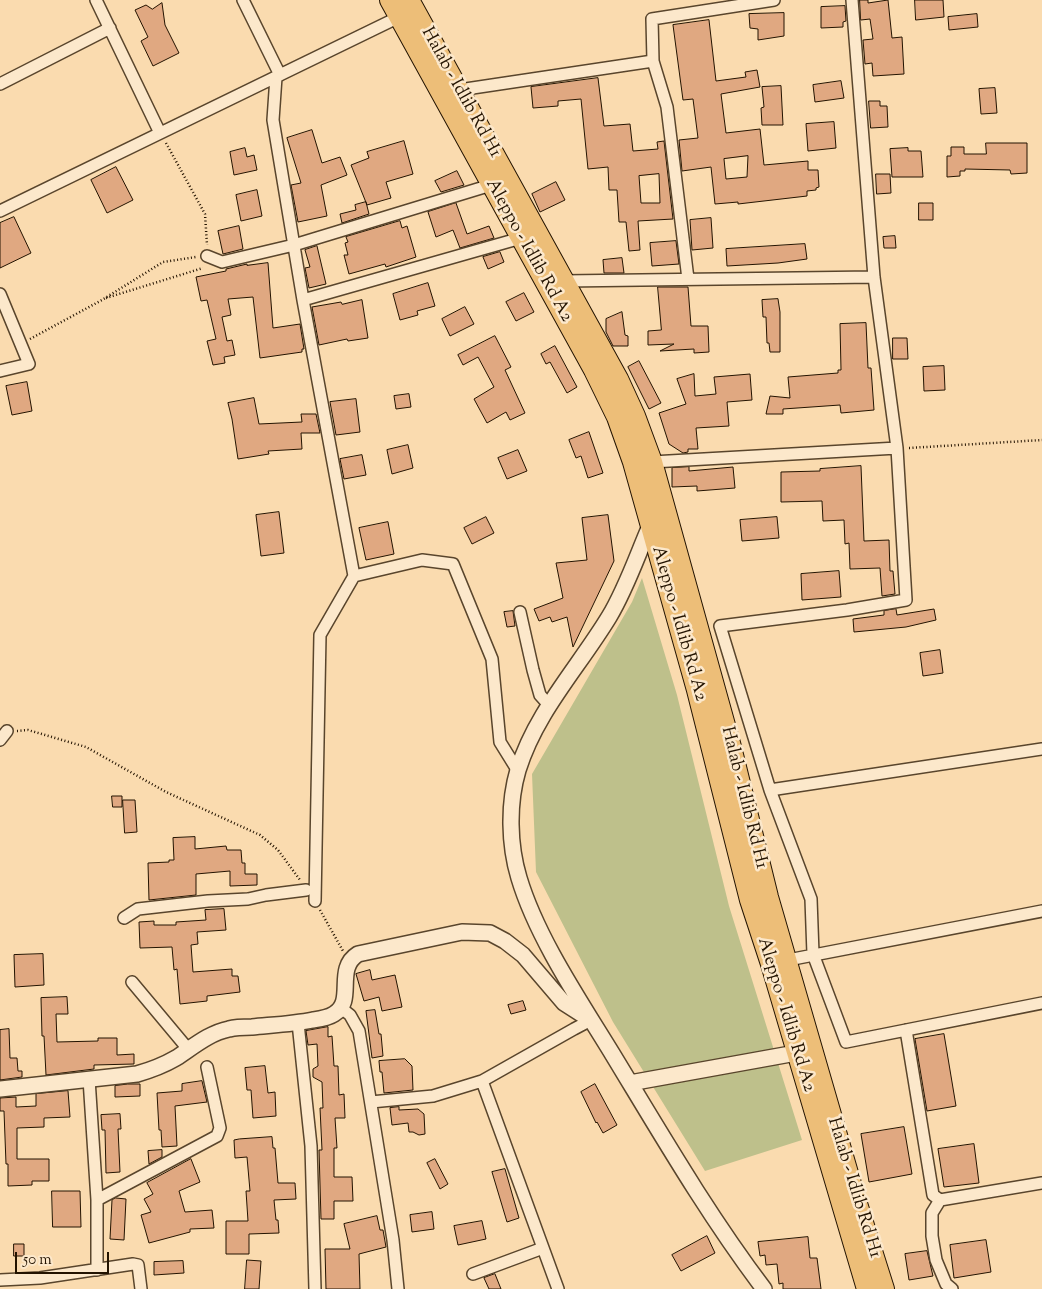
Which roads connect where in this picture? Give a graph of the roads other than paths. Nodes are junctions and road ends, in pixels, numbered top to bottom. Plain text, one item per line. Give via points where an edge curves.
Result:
1 (96, 0) edge
2 (243, 0) edge
3 (774, 0) edge
4 (852, 0) edge
5 (399, 6) edge
6 (110, 28) junction
7 (653, 61) junction
8 (278, 76) junction
9 (0, 84) edge
10 (459, 90) junction
11 (160, 133) junction
12 (491, 185) junction
13 (0, 210) edge
14 (521, 238) junction
15 (294, 245) junction
16 (207, 256) road end
17 (874, 277) junction
18 (688, 279) junction
19 (564, 281) junction
20 (0, 294) edge
21 (303, 300) junction
22 (0, 371) edge
23 (897, 448) junction
24 (652, 462) junction
25 (650, 526) junction
26 (354, 576) junction
27 (520, 612) dead end
28 (549, 705) junction
29 (1042, 749) edge
30 (518, 770) junction
31 (770, 790) junction
32 (306, 890) road end
33 (315, 902) road end
34 (1042, 911) edge
35 (124, 918) dead end
36 (813, 954) junction
37 (788, 960) junction
38 (132, 982) dead end
39 (1042, 1002) edge
40 (341, 1008) junction
41 (592, 1020) junction
42 (298, 1023) junction
43 (906, 1030) junction
44 (188, 1049) junction
45 (796, 1053) junction
46 (207, 1067) dead end
47 (89, 1079) junction
48 (482, 1081) junction
49 (630, 1083) junction
50 (0, 1089) edge
51 (371, 1102) junction
52 (1042, 1184) edge
53 (98, 1200) junction
54 (940, 1200) junction
55 (543, 1248) junction
56 (97, 1270) junction
57 (473, 1274) dead end
58 (0, 1280) edge
59 (141, 1289) edge
60 (315, 1289) edge
61 (398, 1289) edge
62 (558, 1289) edge
63 (764, 1289) edge
64 (867, 1289) edge
65 (884, 1289) edge
66 (952, 1289) edge

1 - 6 street
2 - 8 street
3 - 7 street via 652,19
4 - 17 street
5 - 8 street
5 - 10 highway, Halab - Idlib Rd H1
5 - 12 highway, Aleppo - Idlib Rd A2
6 - 9 street
6 - 11 street
7 - 10 street
7 - 18 street via 667,107
8 - 11 street
8 - 15 street via 273,120
10 - 19 highway, Halab - Idlib Rd H1
11 - 13 street
12 - 14 highway, Aleppo - Idlib Rd A2
12 - 15 street
14 - 21 street
14 - 25 highway, Aleppo - Idlib Rd A2 via 617,417
15 - 16 street via 222,262
15 - 21 street
17 - 18 street
17 - 23 street
18 - 19 street
19 - 24 highway, Halab - Idlib Rd H1 via 618,379
20 - 22 street via 29,364
21 - 26 street
23 - 24 street
23 - 31 street via 906,600 720,626
24 - 37 highway, Halab - Idlib Rd H1 via 731,747 768,897
25 - 28 street via 610,615
25 - 45 highway, Aleppo - Idlib Rd A2 via 697,690 750,900
26 - 30 street via 422,560 453,564 492,659 500,742
26 - 33 street via 320,635
27 - 28 street via 532,670 540,695
28 - 30 street
29 - 31 street
30 - 41 street via 512,834 519,878 553,953
31 - 36 street via 811,899
32 - 35 street via 138,909
34 - 36 street
36 - 37 street
36 - 43 street via 846,1042
37 - 65 highway, Halab - Idlib Rd H1
38 - 44 street
39 - 43 street
40 - 41 street via 345,970 352,957 462,932 490,933 523,955 564,1003
40 - 42 street via 322,1019
40 - 51 street via 350,1015 359,1031
41 - 48 street
41 - 49 street
42 - 44 street via 229,1029
42 - 60 street via 310,1146
43 - 54 street via 933,1195
44 - 47 street via 138,1074
45 - 49 street
45 - 64 highway, Aleppo - Idlib Rd A2
46 - 53 street via 220,1128 217,1136
47 - 50 street
47 - 53 street
48 - 51 street via 433,1096
48 - 55 street
49 - 63 street via 702,1202
51 - 61 street
52 - 54 street
53 - 56 street
54 - 66 street via 932,1213 932,1236 936,1260 946,1284
55 - 57 street
55 - 62 street
56 - 58 street
56 - 59 street via 138,1265

